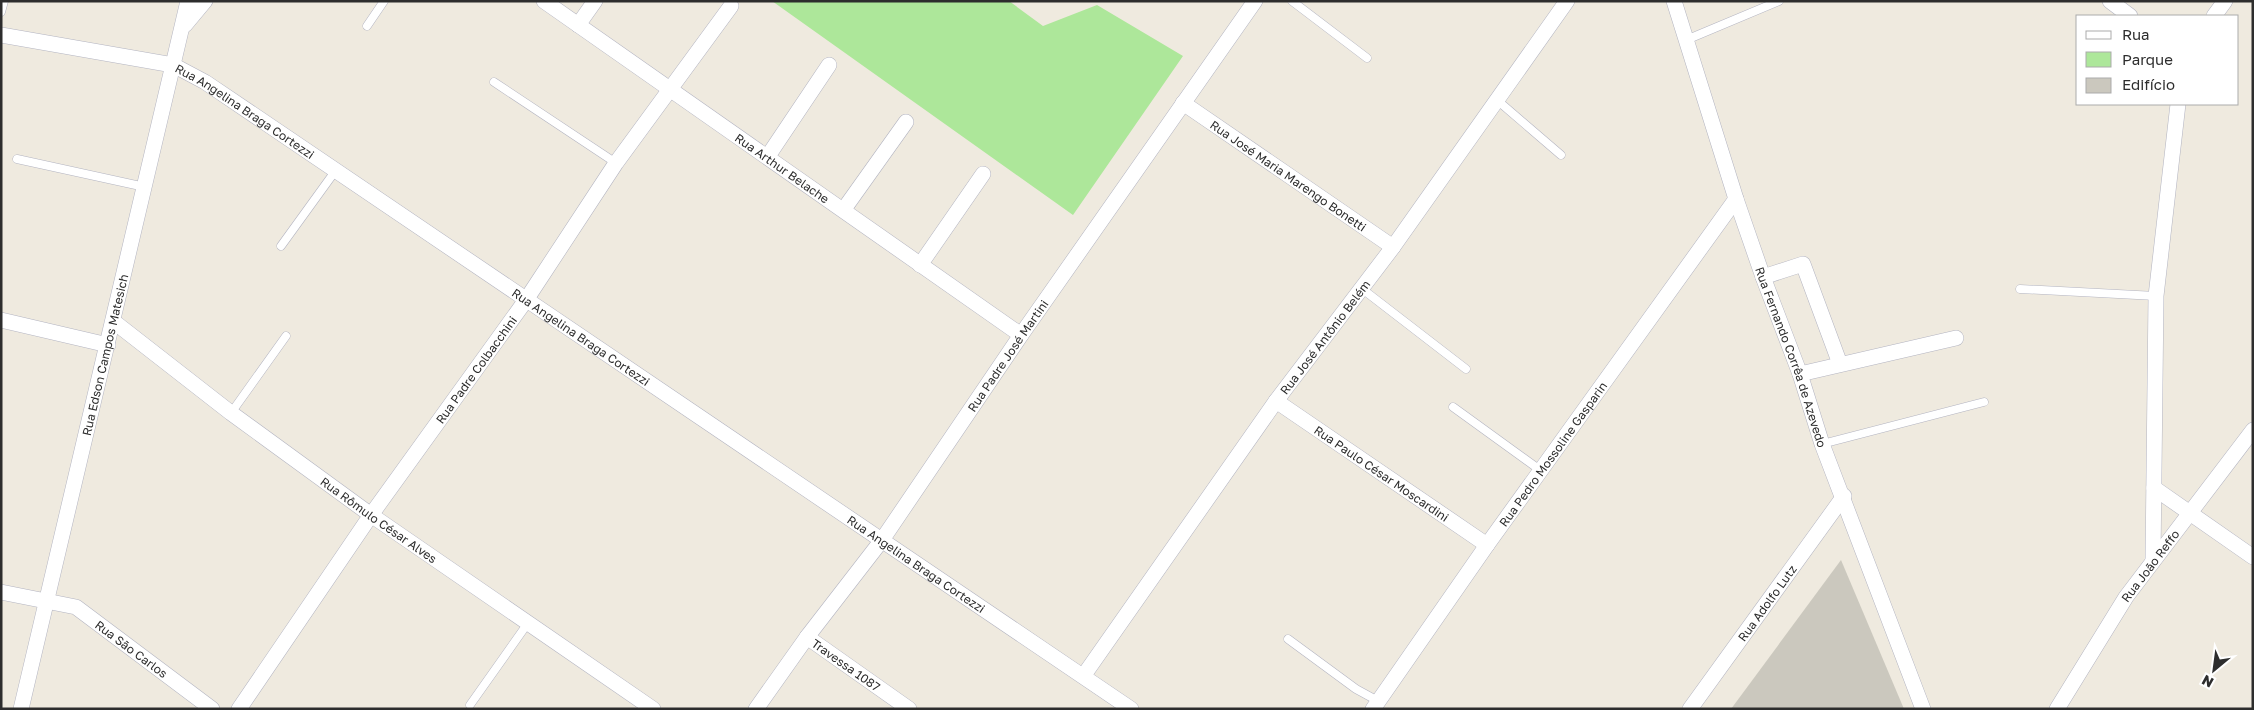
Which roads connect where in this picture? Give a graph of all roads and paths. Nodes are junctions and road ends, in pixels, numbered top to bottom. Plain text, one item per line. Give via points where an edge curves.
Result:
1 (4, 1) edge
2 (188, 1) edge
3 (204, 1) edge
4 (384, 1) edge
5 (544, 1) edge
6 (595, 1) edge
7 (1255, 1) edge
8 (1292, 1) edge
9 (1567, 1) edge
10 (1674, 1) edge
11 (1779, 1) edge
12 (2110, 1) edge
13 (2225, 1) edge
14 (730, 6) dead end
15 (1, 12) edge
16 (2129, 15) edge
17 (2215, 15) edge
18 (578, 25) junction
19 (367, 26) dead end
20 (184, 27) junction
21 (1, 34) edge
22 (1686, 40) junction
23 (1366, 58) dead end
24 (829, 65) dead end
25 (173, 66) junction
26 (494, 82) dead end
27 (670, 88) junction
28 (1497, 100) junction
29 (1183, 103) junction
30 (2178, 105) edge
31 (906, 122) dead end
32 (1561, 155) dead end
33 (768, 156) junction
34 (17, 159) dead end
35 (616, 163) junction
36 (336, 170) junction
37 (983, 174) dead end
38 (144, 187) junction
39 (1736, 199) junction
40 (844, 209) junction
41 (281, 246) dead end
42 (1393, 247) junction
43 (920, 265) junction
44 (1763, 277) junction
45 (1362, 288) junction
46 (2020, 289) dead end
47 (2156, 296) junction
48 (526, 300) junction
49 (1, 320) edge
50 (113, 321) junction
51 (1021, 335) junction
52 (286, 336) dead end
53 (1956, 338) dead end
54 (108, 345) junction
55 (1840, 364) junction
56 (1466, 369) dead end
57 (1800, 374) junction
58 (1276, 401) junction
59 (1984, 402) dead end
60 (1453, 407) dead end
61 (231, 414) junction
62 (2253, 430) edge
63 (1822, 444) junction
64 (1540, 470) junction
65 (2154, 488) junction
66 (1844, 496) junction
67 (2191, 512) junction
68 (371, 516) junction
69 (882, 540) junction
70 (1487, 545) junction
71 (2253, 556) edge
72 (2153, 560) junction
73 (1, 592) edge
74 (46, 601) junction
75 (528, 623) junction
76 (807, 637) junction
77 (1288, 639) dead end
78 (1084, 675) junction
79 (470, 705) dead end
80 (1376, 705) edge
81 (21, 709) edge
82 (212, 709) edge
83 (239, 709) edge
84 (653, 709) edge
85 (756, 709) edge
86 (909, 709) edge
87 (1131, 709) edge
88 (1690, 709) edge
89 (1923, 709) edge
90 (2057, 709) edge

1 - 15 lane
2 - 20 street, Rua Edson Campos Matesich
3 - 20 street
4 - 19 lane
5 - 18 street, Rua Arthur Belache
6 - 18 street
7 - 29 street, Rua Padre José Martini
8 - 23 lane
9 - 28 street, Rua José Antônio Belém
10 - 22 street, Rua Fernando Corrêa de Azevedo
11 - 22 lane
12 - 16 street
13 - 17 street
14 - 27 street, Rua Padre Colbacchini
18 - 27 street, Rua Arthur Belache
20 - 25 street, Rua Edson Campos Matesich
21 - 25 street, Rua Angelina Braga Cortezzi
22 - 39 street, Rua Fernando Corrêa de Azevedo
24 - 33 street
25 - 36 street, Rua Angelina Braga Cortezzi via 205,82
25 - 38 street, Rua Edson Campos Matesich
26 - 35 lane
27 - 33 street, Rua Arthur Belache
27 - 35 street, Rua Padre Colbacchini
28 - 32 lane
28 - 42 street, Rua José Antônio Belém
29 - 42 street, Rua José Maria Marengo Bonetti
29 - 51 street, Rua Padre José Martini
30 - 47 street
31 - 40 street
33 - 40 street, Rua Arthur Belache
34 - 38 lane
35 - 48 street, Rua Padre Colbacchini
36 - 41 lane
36 - 48 street, Rua Angelina Braga Cortezzi
37 - 43 street
38 - 50 street, Rua Edson Campos Matesich
39 - 44 street, Rua Fernando Corrêa de Azevedo
39 - 64 street, Rua Pedro Mossoline Gasparin
40 - 43 street, Rua Arthur Belache
42 - 45 street, Rua José Antônio Belém
43 - 51 street, Rua Arthur Belache
44 - 55 street via 1803,264
44 - 57 street, Rua Fernando Corrêa de Azevedo
45 - 56 lane
45 - 58 street, Rua José Antônio Belém
46 - 47 lane
47 - 65 street
48 - 68 street, Rua Padre Colbacchini
48 - 69 street, Rua Angelina Braga Cortezzi
49 - 54 street
50 - 54 street, Rua Edson Campos Matesich
50 - 61 street, Rua Rômulo César Alves
51 - 69 street, Rua Padre José Martini
52 - 61 lane
53 - 55 street
54 - 74 street, Rua Edson Campos Matesich
55 - 57 street
57 - 63 street, Rua Fernando Corrêa de Azevedo
58 - 70 street, Rua Paulo César Moscardini
58 - 78 street, Rua José Antônio Belém
59 - 63 lane
60 - 64 lane
61 - 68 street, Rua Rômulo César Alves
62 - 67 street, Rua João Reffo
63 - 66 street, Rua Fernando Corrêa de Azevedo
64 - 70 street, Rua Pedro Mossoline Gasparin
65 - 67 street
65 - 72 street
66 - 88 street, Rua Adolfo Lutz
66 - 89 street, Rua Fernando Corrêa de Azevedo
67 - 71 street
67 - 72 street, Rua João Reffo
68 - 75 street, Rua Rômulo César Alves
68 - 83 street, Rua Padre Colbacchini
69 - 76 street, Rua Padre José Martini
69 - 78 street, Rua Angelina Braga Cortezzi
70 - 80 street, Rua Pedro Mossoline Gasparin
72 - 90 street, Rua João Reffo via 2126,597
73 - 74 street, Rua São Carlos
74 - 81 street, Rua Edson Campos Matesich
74 - 82 street, Rua São Carlos via 76,607
75 - 79 lane
75 - 84 street, Rua Rômulo César Alves
76 - 85 street, Rua Padre José Martini
76 - 86 street, Travessa 1087
77 - 80 lane
78 - 87 street, Rua Angelina Braga Cortezzi

